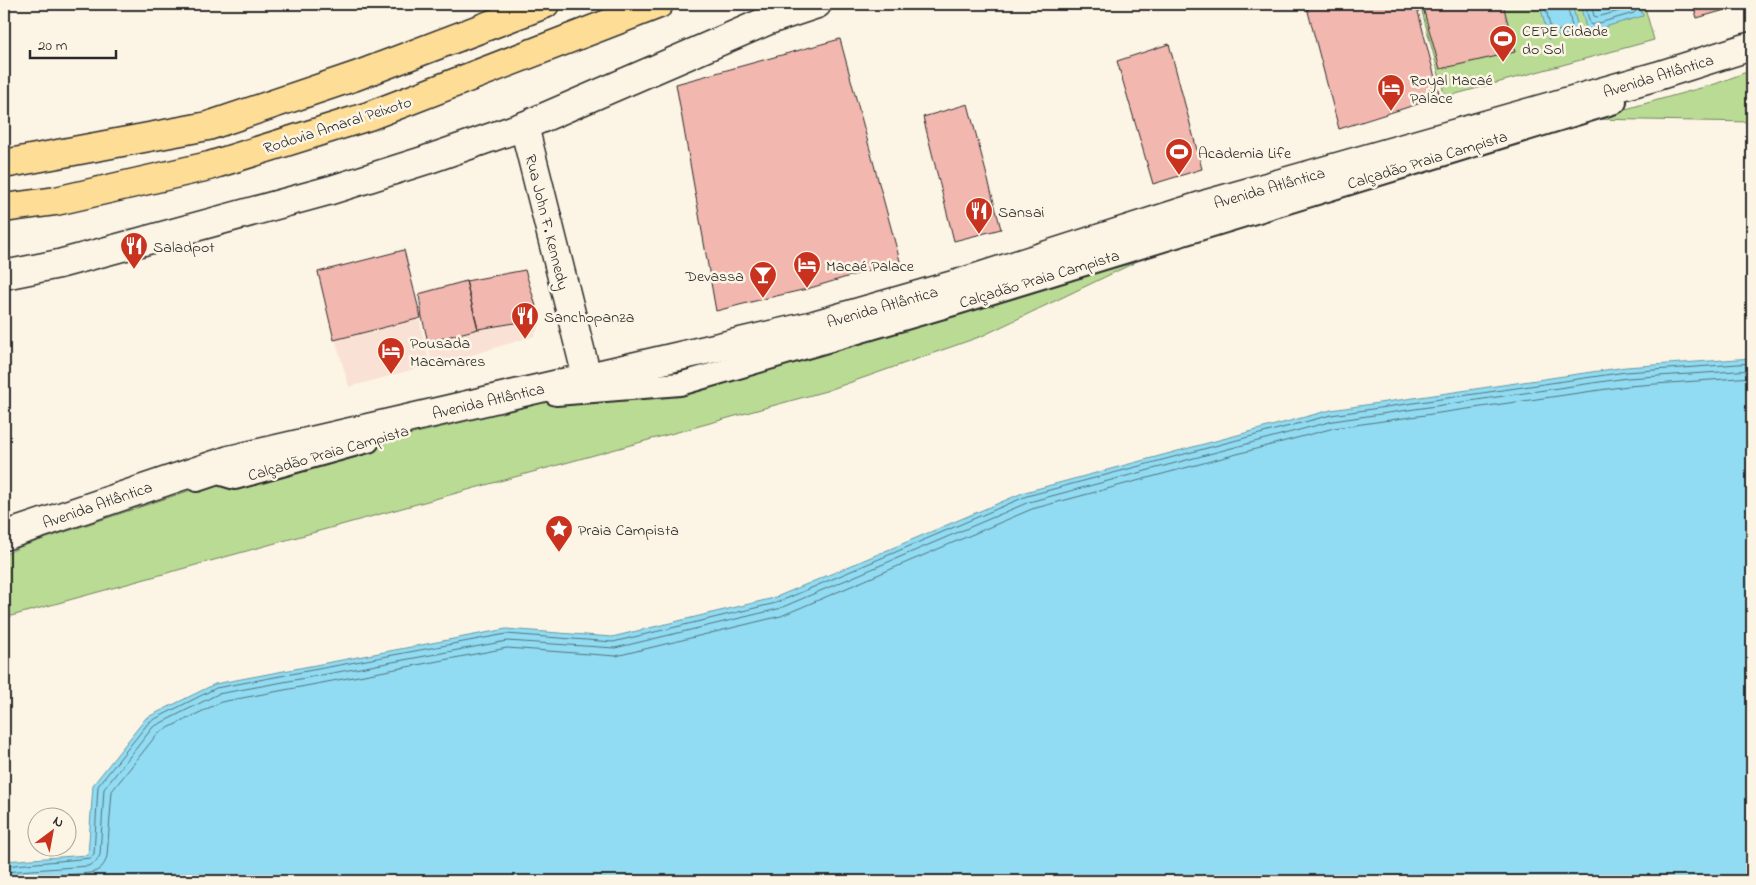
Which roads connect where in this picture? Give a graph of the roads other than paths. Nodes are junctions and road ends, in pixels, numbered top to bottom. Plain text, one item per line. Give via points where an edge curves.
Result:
1 (545, 4) edge
2 (659, 4) edge
3 (817, 4) edge
4 (1752, 46) edge
5 (1752, 60) edge
6 (524, 126) junction
7 (4, 152) edge
8 (69, 152) junction
9 (4, 164) edge
10 (4, 208) edge
11 (4, 275) edge
12 (587, 377) junction
13 (4, 536) edge
14 (4, 546) edge

1 - 8 highway via 356,76 208,126
2 - 10 highway, Rodovia Amaral Peixoto via 359,119 209,166 56,201
3 - 6 street via 769,20
4 - 12 street, Avenida Atlântica via 1207,204 938,290 814,325
5 - 14 street, Calçadão Praia Campista via 957,303 680,384 560,394 484,408 235,478 218,473
6 - 11 street via 331,190
6 - 12 street, Rua John F. Kennedy
7 - 8 highway
8 - 9 highway
12 - 13 street, Avenida Atlântica via 229,460

